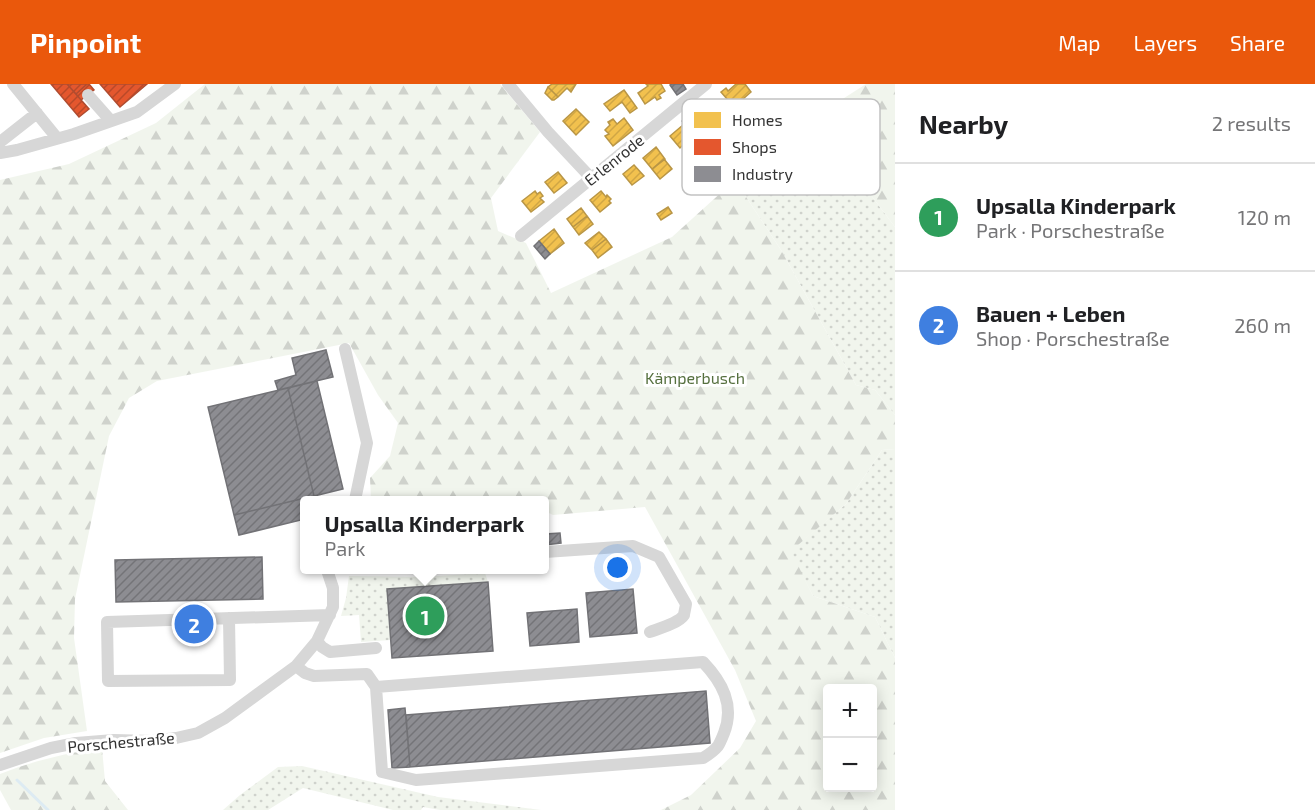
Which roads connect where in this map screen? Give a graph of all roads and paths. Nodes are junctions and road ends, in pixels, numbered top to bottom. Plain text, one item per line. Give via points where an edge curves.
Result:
1 (12, 84) edge
2 (175, 84) edge
3 (508, 84) edge
4 (706, 84) edge
5 (88, 95) dead end
6 (688, 99) edge
7 (682, 104) edge
8 (37, 113) junction
9 (111, 121) junction
10 (57, 138) junction
11 (0, 142) edge
12 (0, 153) edge
13 (592, 178) junction
14 (521, 236) dead end
15 (345, 349) dead end
16 (356, 496) edge
17 (549, 552) edge
18 (330, 574) edge
19 (330, 615) junction
20 (229, 618) junction
21 (650, 632) dead end
22 (317, 641) junction
23 (376, 648) dead end
24 (296, 666) junction
25 (376, 687) junction
26 (0, 765) edge

1 - 8 street
2 - 9 street via 138,112
3 - 13 street
4 - 6 street, Erlenrode
5 - 9 street
7 - 13 street, Erlenrode
8 - 10 street
8 - 11 street
9 - 10 street
10 - 12 street
13 - 14 street, Erlenrode
15 - 16 street via 367,443
17 - 21 street via 633,546 658,557 686,604 680,619
18 - 19 street, Porschestraße via 333,588
19 - 20 street
19 - 22 street, Porschestraße
20 - 20 street via 230,680 108,681 107,622
22 - 23 street via 330,652
22 - 24 street, Porschestraße
24 - 25 street via 314,676 367,674
24 - 26 street, Porschestraße via 198,733 152,741 114,740 51,748
25 - 25 street via 382,772 416,780 704,758 717,748 729,714 729,703 715,674 703,662

